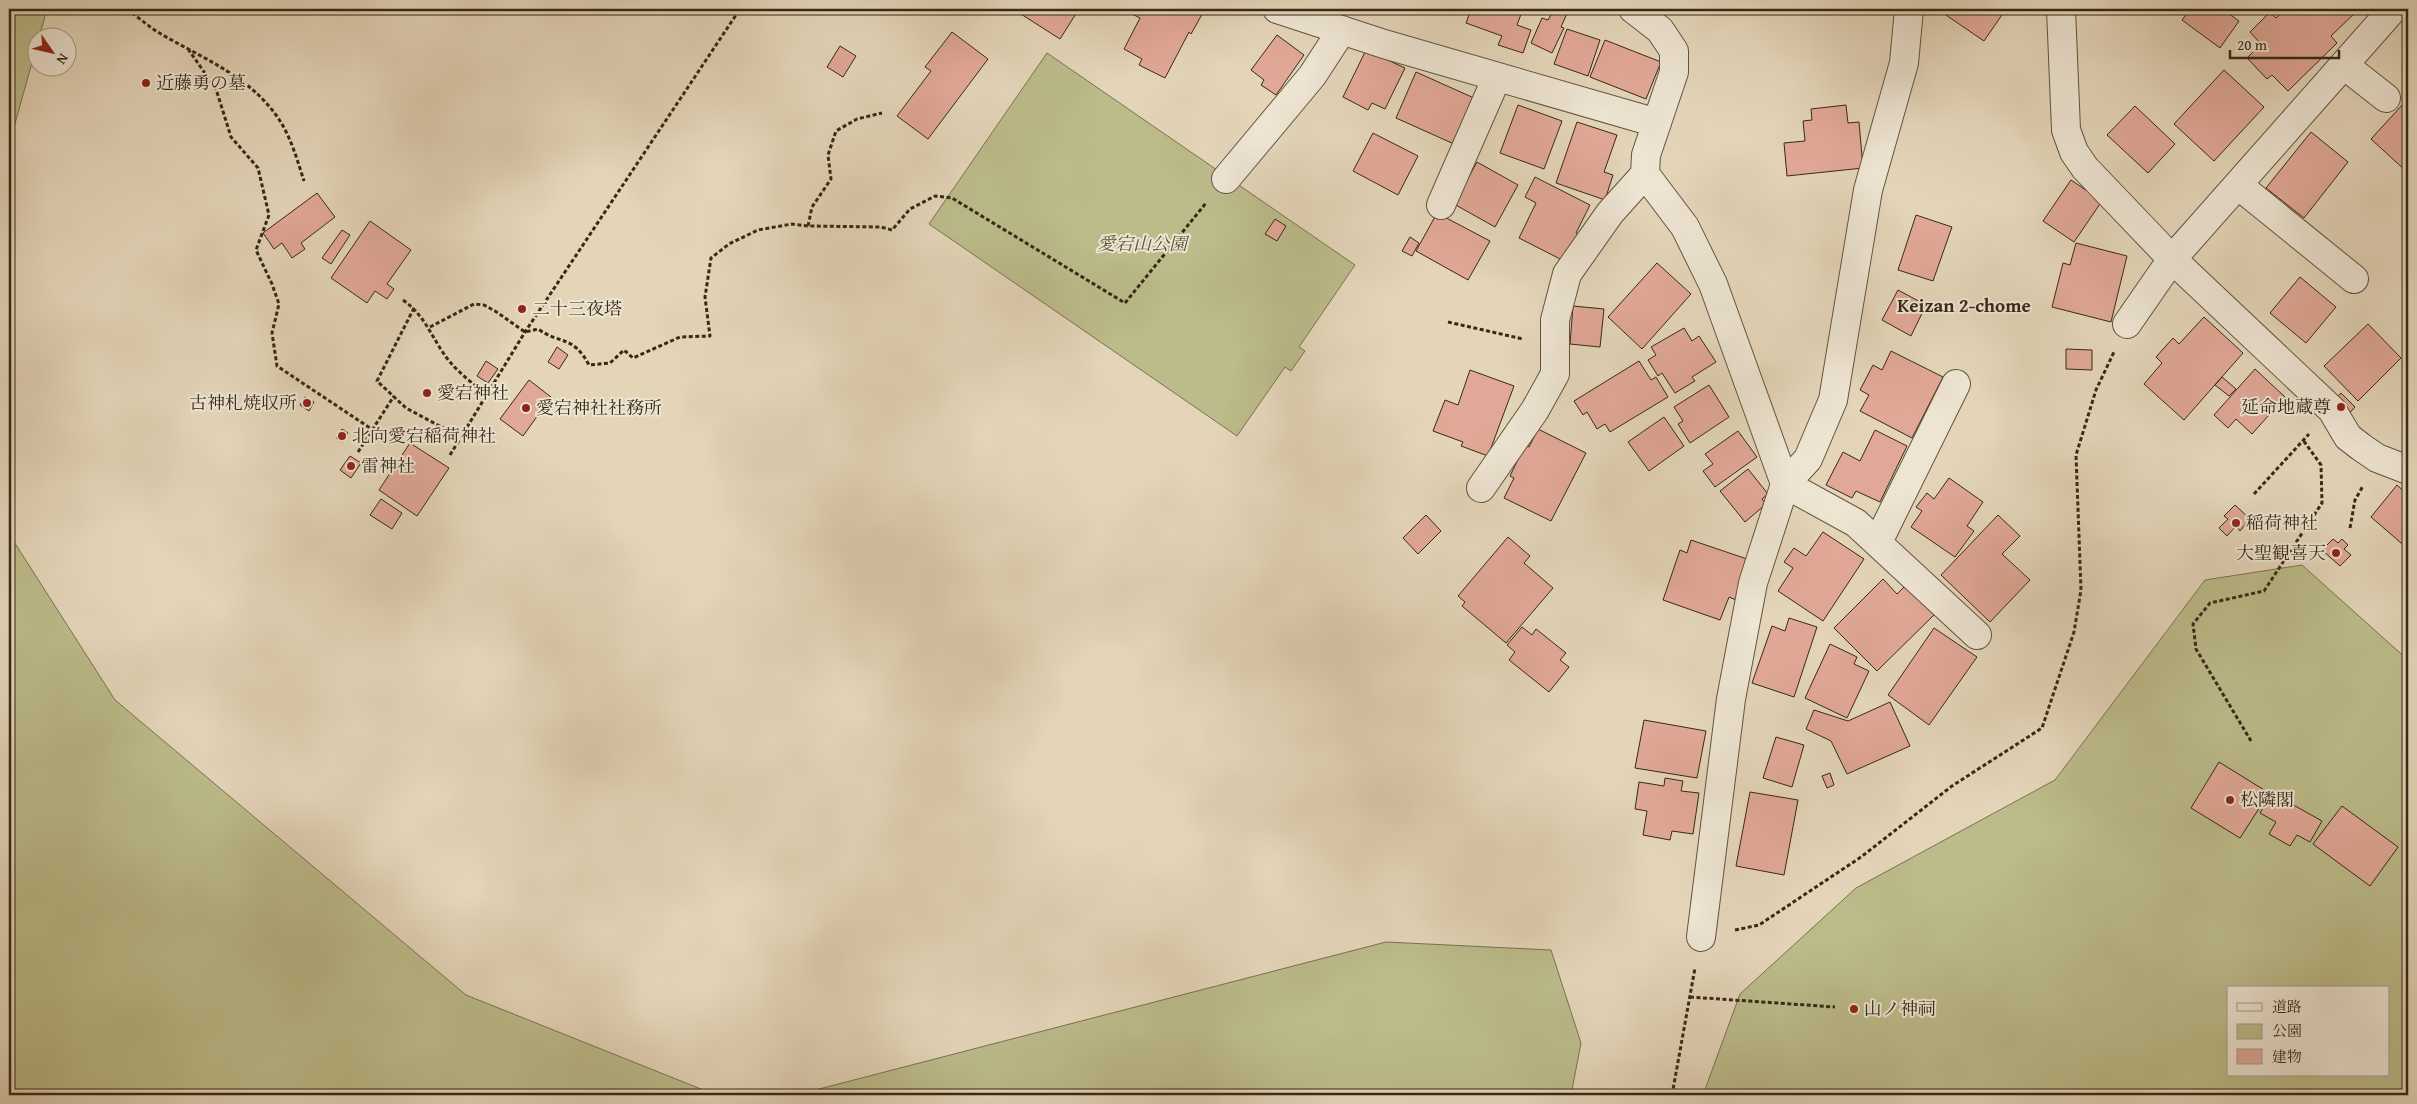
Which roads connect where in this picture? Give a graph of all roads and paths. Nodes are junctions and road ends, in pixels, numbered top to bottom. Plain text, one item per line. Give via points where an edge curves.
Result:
1 (127, 9) edge
2 (740, 9) edge
3 (1277, 9) edge
4 (1633, 9) edge
5 (1909, 9) edge
6 (2061, 9) edge
7 (2393, 9) edge
8 (9, 29) edge
9 (1342, 30) junction
10 (9, 44) edge
11 (188, 48) junction
12 (2344, 65) junction
13 (1497, 77) junction
14 (2386, 98) dead end
15 (882, 112) dead end
16 (1657, 123) junction
17 (1645, 174) junction
18 (1226, 179) joint
19 (304, 182) dead end
20 (2238, 185) junction
21 (1441, 206) dead end
22 (808, 226) junction
23 (2172, 259) junction
24 (2354, 279) dead end
25 (403, 300) dead end
26 (414, 308) junction
27 (1448, 322) dead end
28 (2127, 324) joint
29 (430, 327) junction
30 (525, 332) junction
31 (1554, 346) junction
32 (1956, 384) dead end
33 (394, 396) junction
34 (487, 396) junction
35 (373, 430) junction
36 (460, 437) junction
37 (2304, 440) dead end
38 (358, 452) dead end
39 (2290, 454) dead end
40 (450, 455) dead end
41 (2399, 468) edge
42 (1785, 484) junction
43 (1481, 488) dead end
44 (2254, 494) dead end
45 (2350, 528) dead end
46 (1878, 542) junction
47 (1977, 635) dead end
48 (2251, 742) dead end
49 (1701, 937) junction
50 (1690, 997) junction
51 (1835, 1007) dead end
52 (1672, 1095) edge

1 - 11 path
2 - 30 path
3 - 9 street
4 - 16 street via 1660,30 1674,51 1674,72
5 - 42 street via 1904,62 1868,190 1833,400 1808,459
6 - 23 street via 2066,130 2074,152
7 - 12 street
8 - 10 path
9 - 13 street
9 - 18 street via 1312,76
11 - 19 path via 253,89 276,115 291,142
11 - 35 path via 216,89 231,137 258,168 269,215 256,250 279,304 272,334 277,366
12 - 14 street
12 - 20 street
13 - 16 street
13 - 21 street
15 - 22 path via 857,119 836,131 828,155 831,179 812,207
16 - 17 street via 1646,155
17 - 31 street via 1610,213 1567,274 1555,320
17 - 42 street via 1685,227 1713,284
18 - 22 path via 1125,303 952,198 935,196 910,209 892,230
20 - 23 street
20 - 24 street
22 - 30 path via 792,224 758,230 729,244 711,258 705,298 710,336 680,337 633,358 624,350 610,363 588,365 581,351 564,340 550,337 538,329
23 - 28 street
23 - 41 street via 2332,410 2348,437
25 - 26 path
26 - 29 path
26 - 33 path via 377,381
27 - 31 path
28 - 49 path via 2096,390 2076,455 2081,590 2074,632 2042,728 1952,786 1861,857 1759,926
29 - 30 path via 474,304 495,311
29 - 34 path via 436,343 450,362
30 - 34 path
31 - 43 street via 1555,374
32 - 46 street
33 - 35 path
33 - 36 path via 406,408
34 - 36 path
35 - 38 path
36 - 40 path
37 - 48 path via 2321,465 2322,503 2264,591 2210,603 2193,624 2196,649
39 - 44 path
41 - 45 path via 2355,500
42 - 46 street via 1856,523
42 - 49 street via 1753,583 1730,699
46 - 47 street
49 - 50 path
50 - 51 path
50 - 52 path

